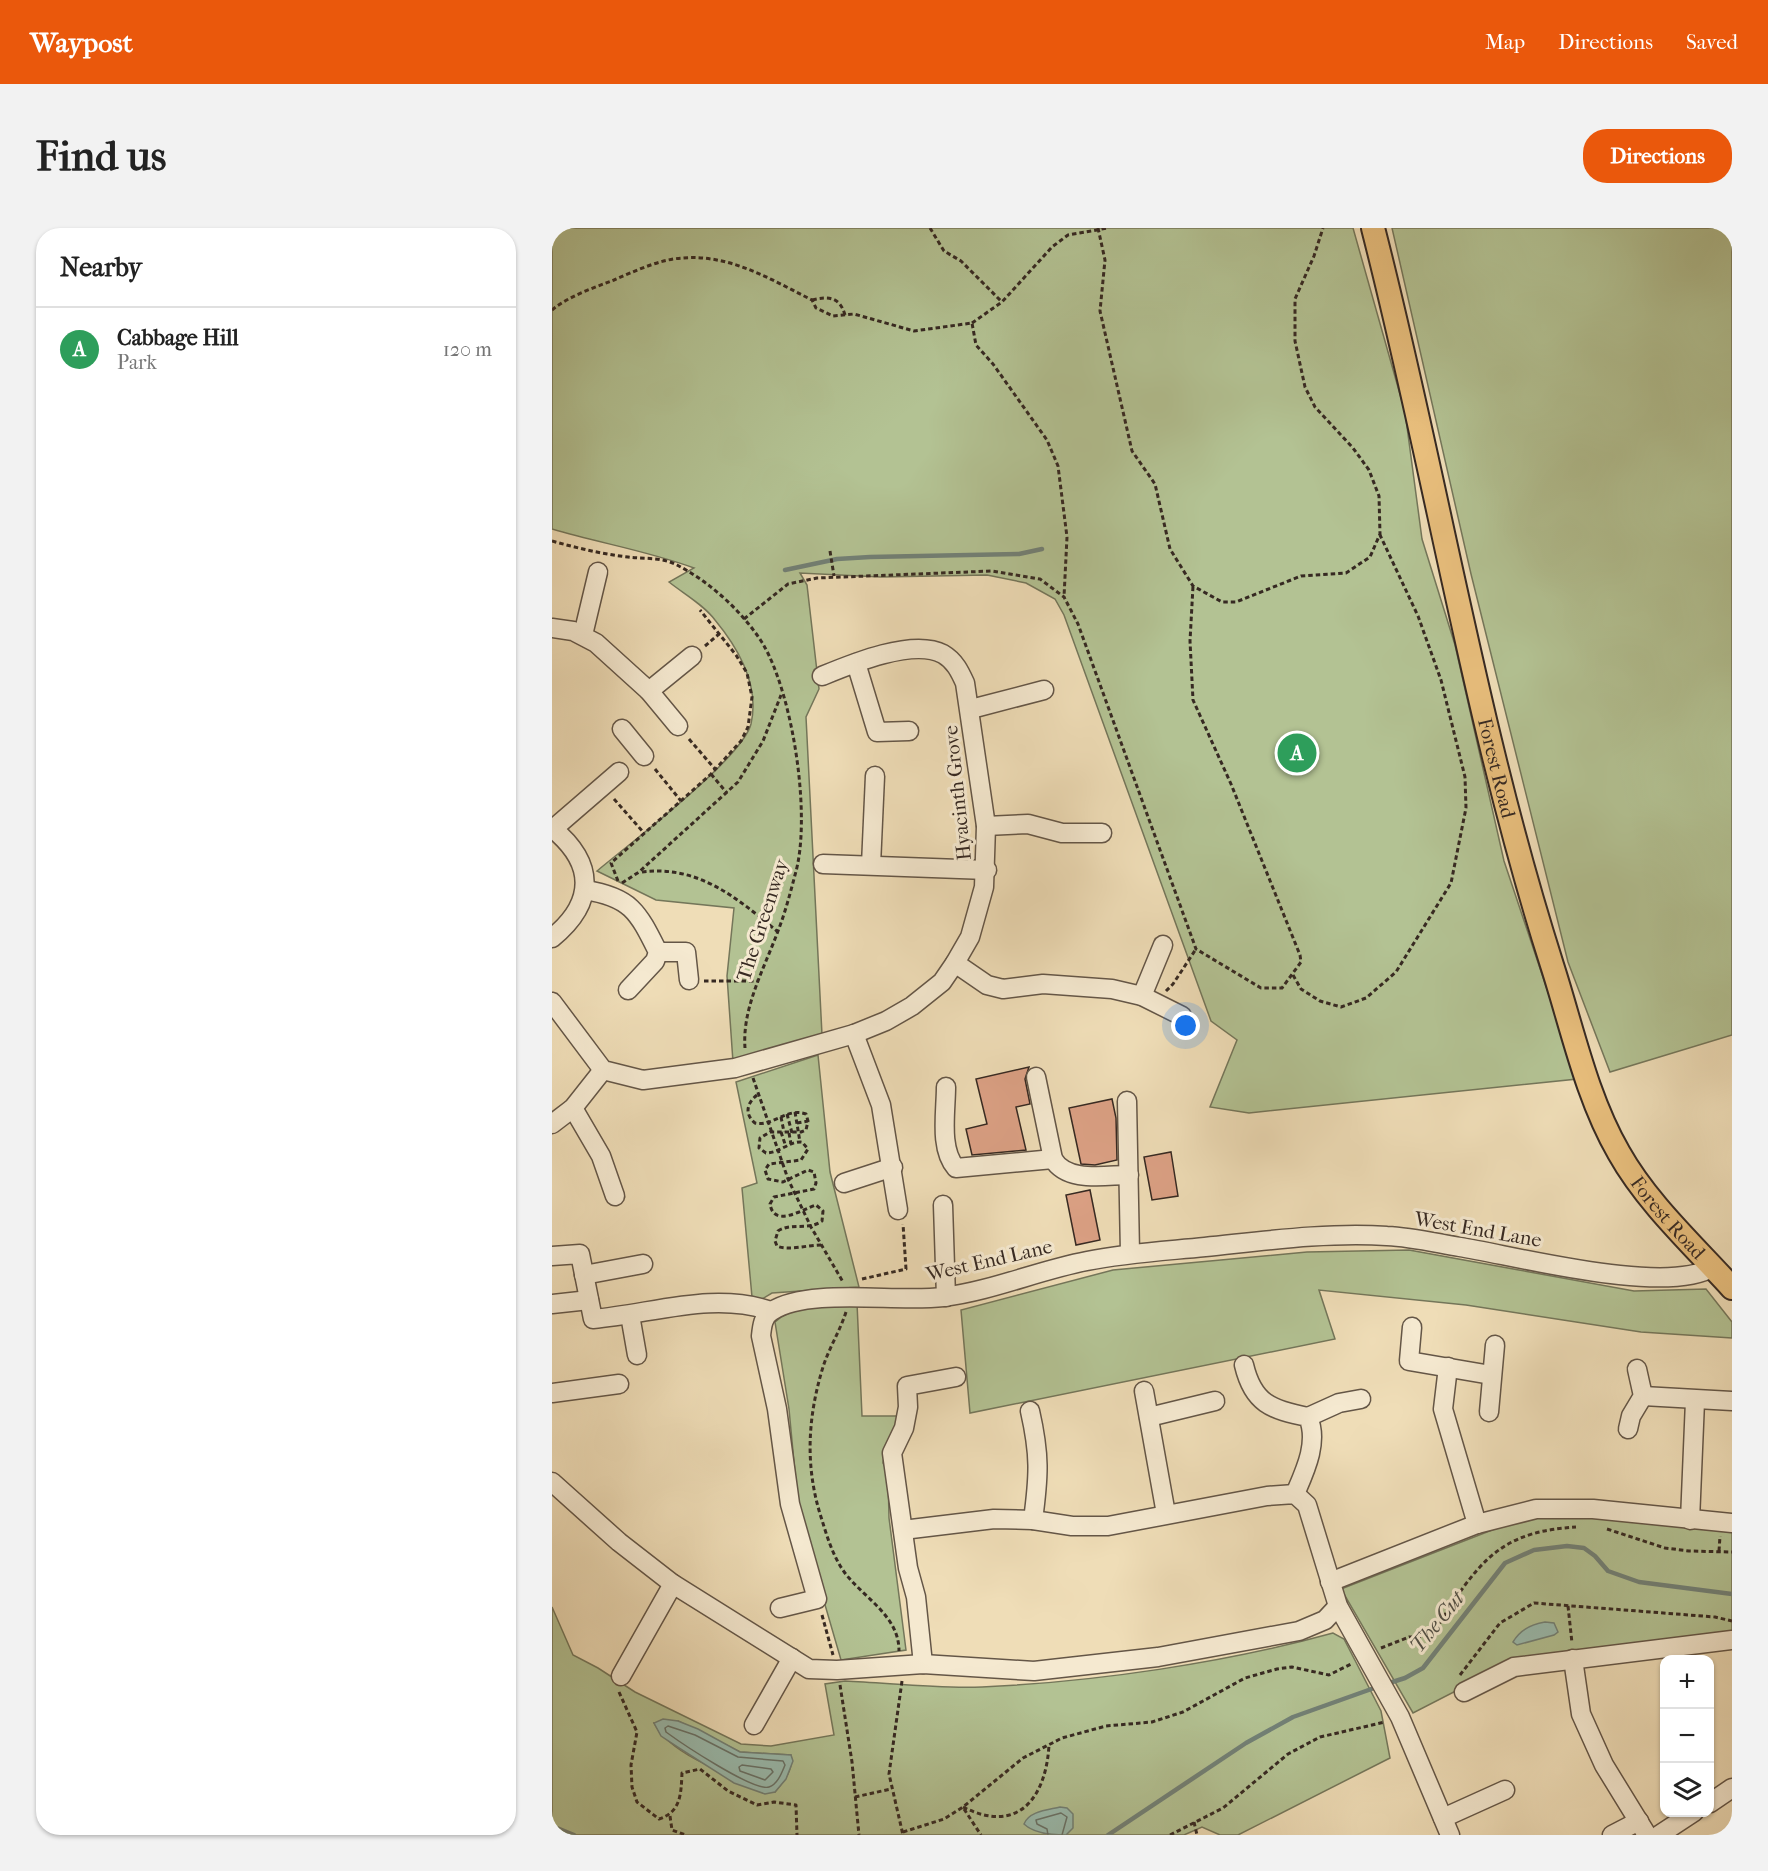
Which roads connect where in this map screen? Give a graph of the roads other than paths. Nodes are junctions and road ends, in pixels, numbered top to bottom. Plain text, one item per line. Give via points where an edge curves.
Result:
1 (1373, 228) edge
2 (598, 572) dead end
3 (552, 628) edge
4 (583, 635) junction
5 (693, 656) dead end
6 (856, 663) junction
7 (822, 676) dead end
8 (1044, 690) dead end
9 (649, 691) junction
10 (971, 709) junction
11 (678, 726) road end
12 (622, 729) dead end
13 (909, 731) dead end
14 (644, 756) road end
15 (619, 772) dead end
16 (875, 776) dead end
17 (986, 826) junction
18 (553, 829) edge
19 (1102, 833) dead end
20 (823, 864) dead end
21 (872, 865) junction
22 (987, 870) junction
23 (585, 890) junction
24 (552, 938) edge
25 (1163, 945) dead end
26 (658, 952) junction
27 (955, 963) junction
28 (689, 980) road end
29 (628, 990) dead end
30 (1148, 999) junction
31 (552, 1002) edge
32 (1182, 1016) dead end
33 (854, 1034) junction
34 (603, 1070) junction
35 (1036, 1077) dead end
36 (946, 1087) dead end
37 (1127, 1101) dead end
38 (573, 1108) junction
39 (552, 1124) edge
40 (1053, 1159) junction
41 (893, 1167) junction
42 (1129, 1175) junction
43 (844, 1183) dead end
44 (615, 1196) dead end
45 (943, 1204) dead end
46 (898, 1210) road end
47 (1130, 1254) junction
48 (552, 1256) edge
49 (643, 1264) dead end
50 (1713, 1267) junction
51 (584, 1275) junction
52 (1732, 1288) edge
53 (946, 1297) junction
54 (589, 1300) junction
55 (552, 1304) edge
56 (771, 1311) junction
57 (630, 1314) junction
58 (1412, 1327) dead end
59 (1495, 1345) dead end
60 (637, 1355) dead end
61 (1244, 1365) dead end
62 (1448, 1367) junction
63 (1637, 1370) dead end
64 (1491, 1375) junction
65 (956, 1377) dead end
66 (619, 1384) dead end
67 (1144, 1391) dead end
68 (552, 1393) edge
69 (1642, 1396) junction
70 (1361, 1399) dead end
71 (1215, 1401) dead end
72 (1695, 1401) junction
73 (1732, 1401) edge
74 (1030, 1411) dead end
75 (1489, 1412) dead end
76 (1149, 1417) junction
77 (1308, 1417) junction
78 (1628, 1429) dead end
79 (552, 1482) edge
80 (1295, 1494) junction
81 (1166, 1514) junction
82 (1033, 1520) junction
83 (1690, 1520) junction
84 (1732, 1523) edge
85 (1477, 1524) junction
86 (903, 1530) junction
87 (1330, 1582) junction
88 (673, 1584) junction
89 (1338, 1606) junction
90 (780, 1608) dead end
91 (1732, 1640) edge
92 (792, 1658) junction
93 (1573, 1659) junction
94 (923, 1664) junction
95 (621, 1676) road end
96 (1460, 1686) road end
97 (754, 1725) dead end
98 (1732, 1788) edge
99 (1505, 1790) dead end
100 (1714, 1800) edge
101 (1686, 1817) edge
102 (1447, 1826) edge
103 (1643, 1828) edge
104 (1612, 1835) edge
105 (1659, 1835) edge

1 - 50 main road, Forest Road via 1498,768 1537,919 1582,1063 1604,1125 1634,1177
2 - 4 street
3 - 4 street
4 - 9 street
5 - 9 street
6 - 7 street, Hyacinth Grove
6 - 10 street, Hyacinth Grove via 908,651 943,654 958,666
6 - 13 street via 877,732
8 - 10 street
9 - 11 street
10 - 17 street, Hyacinth Grove
12 - 14 street
15 - 18 street
16 - 21 street
17 - 19 street via 1028,824 1062,833
17 - 22 street, Hyacinth Grove
18 - 23 street via 580,857
20 - 21 street
21 - 22 street
22 - 27 street, Hyacinth Grove via 970,937
23 - 24 street via 581,905
23 - 26 street via 606,894 631,906
25 - 30 street
26 - 28 street via 686,952
26 - 29 street via 655,961
27 - 30 street via 987,985 1003,989 1043,984 1112,989
27 - 33 street, Hyacinth Grove via 942,982 912,1006
30 - 32 street
31 - 34 street
33 - 34 street, Hyacinth Grove via 735,1068 664,1079 643,1080
33 - 41 street via 881,1105
34 - 38 street
35 - 40 street
36 - 40 street via 946,1142 949,1160 956,1168
37 - 42 street
38 - 39 street
38 - 44 street via 601,1156
40 - 42 street via 1058,1168 1069,1174
41 - 43 street
41 - 46 street
42 - 47 street
45 - 53 street
47 - 50 street, West End Lane via 1297,1239 1387,1236 1565,1269 1632,1276 1674,1277 1706,1272
47 - 53 street, West End Lane via 1046,1270
48 - 51 street via 580,1254
49 - 51 street
50 - 52 main road, Forest Road
51 - 54 street
53 - 56 street, West End Lane via 826,1298
54 - 55 street
54 - 57 street via 593,1319
56 - 57 street via 754,1305 696,1303
56 - 90 street via 762,1325 763,1355 777,1410 790,1504 817,1599
57 - 60 street
58 - 62 street via 1409,1361
59 - 64 street
61 - 77 street via 1249,1384 1262,1400 1281,1412
62 - 64 street
62 - 85 street via 1443,1409
63 - 69 street
64 - 75 street
65 - 86 street via 907,1386 909,1407 892,1453
66 - 68 street
67 - 76 street
69 - 72 street
69 - 78 street
70 - 77 street via 1339,1402
71 - 76 street
72 - 73 street
72 - 83 street
74 - 82 street via 1039,1452
76 - 81 street
77 - 80 street via 1312,1444
79 - 88 street
80 - 81 street
80 - 87 street via 1307,1505
81 - 82 street via 1108,1526
82 - 86 street via 994,1519
83 - 84 street
83 - 85 street via 1593,1509 1536,1509
85 - 87 street
86 - 94 street
87 - 89 street
88 - 92 street
88 - 95 street
89 - 94 street via 1325,1620 1299,1631 1158,1657 1034,1671
89 - 102 street
91 - 93 street
92 - 94 street via 808,1669
92 - 97 street
93 - 96 street via 1514,1667
93 - 103 street via 1581,1714 1604,1765
98 - 100 street
99 - 102 street
101 - 105 street
103 - 104 street

